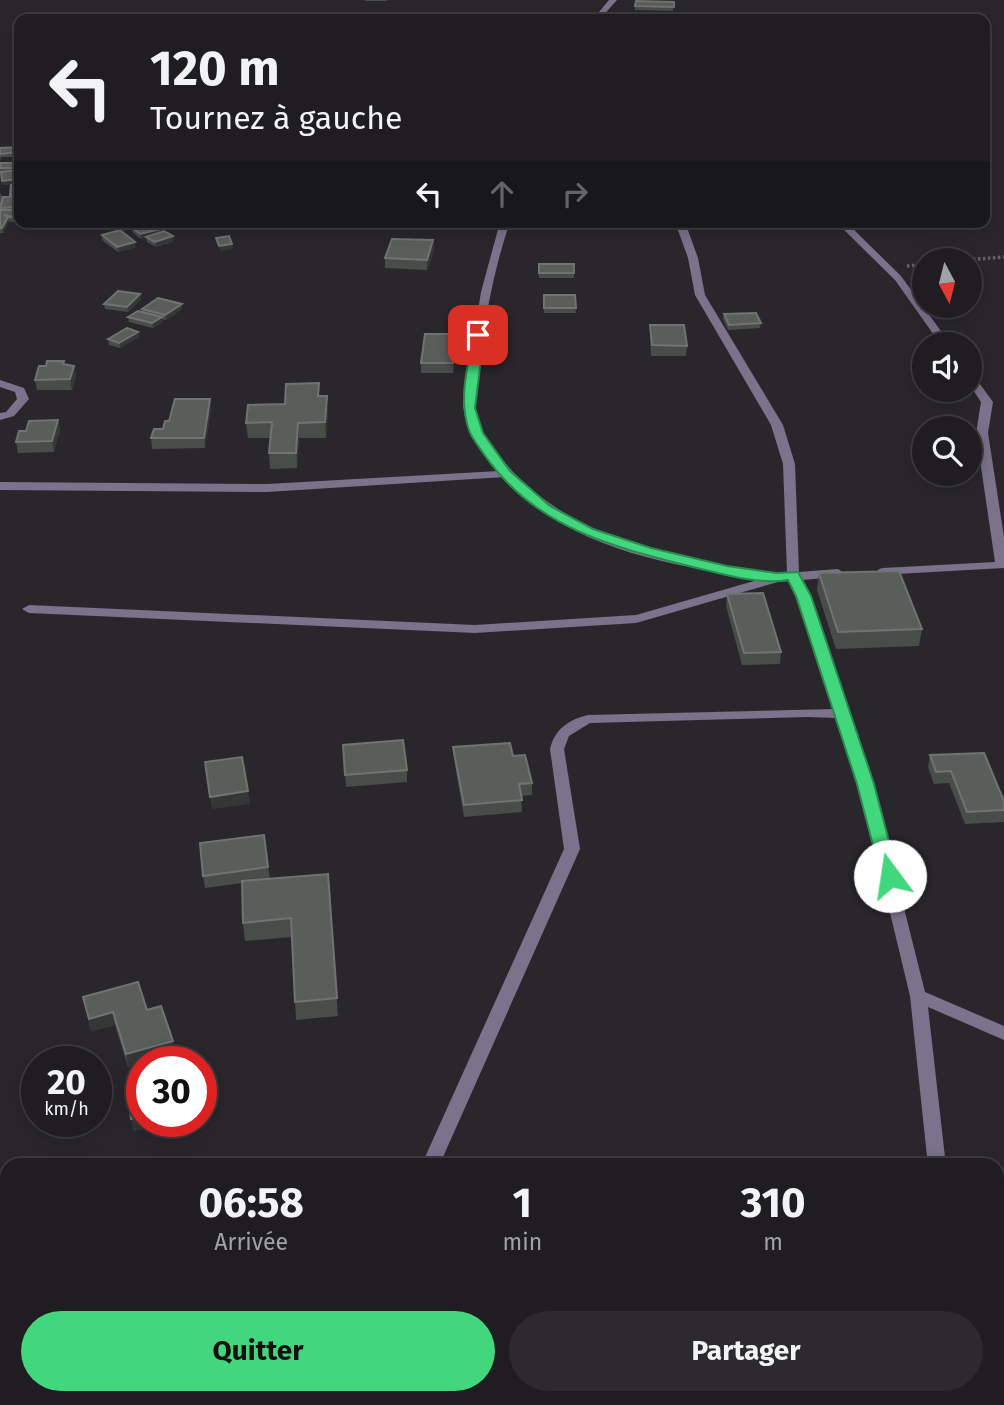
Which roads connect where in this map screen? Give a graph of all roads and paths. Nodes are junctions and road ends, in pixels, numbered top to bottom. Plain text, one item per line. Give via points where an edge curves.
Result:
1 (613, 0) edge
2 (600, 14) edge
3 (503, 228) edge
4 (682, 228) edge
5 (846, 228) edge
6 (1004, 257) edge
7 (982, 259) edge
8 (937, 332) edge
9 (0, 383) edge
10 (982, 395) edge
11 (0, 417) edge
12 (505, 474) junction
13 (0, 486) edge
14 (876, 572) edge
15 (848, 573) edge
16 (785, 577) junction
17 (29, 609) dead end
18 (842, 714) junction
19 (918, 996) junction
20 (1004, 1032) edge
21 (434, 1158) edge
22 (936, 1158) edge

1 - 2 street
3 - 12 street via 482,309 468,408 476,433
4 - 16 street via 700,295 777,425 789,464
5 - 8 street via 898,278
6 - 7 path
9 - 11 street via 20,390 23,399 10,414
10 - 14 street via 987,402 982,433 1002,565
12 - 13 street via 267,488
12 - 16 street via 545,509 588,532 727,571
15 - 16 street
16 - 17 street via 636,619 475,629
16 - 18 street via 804,596
18 - 19 street via 866,784
18 - 21 street via 588,719 560,734 557,749 572,849
19 - 20 street
19 - 22 street

